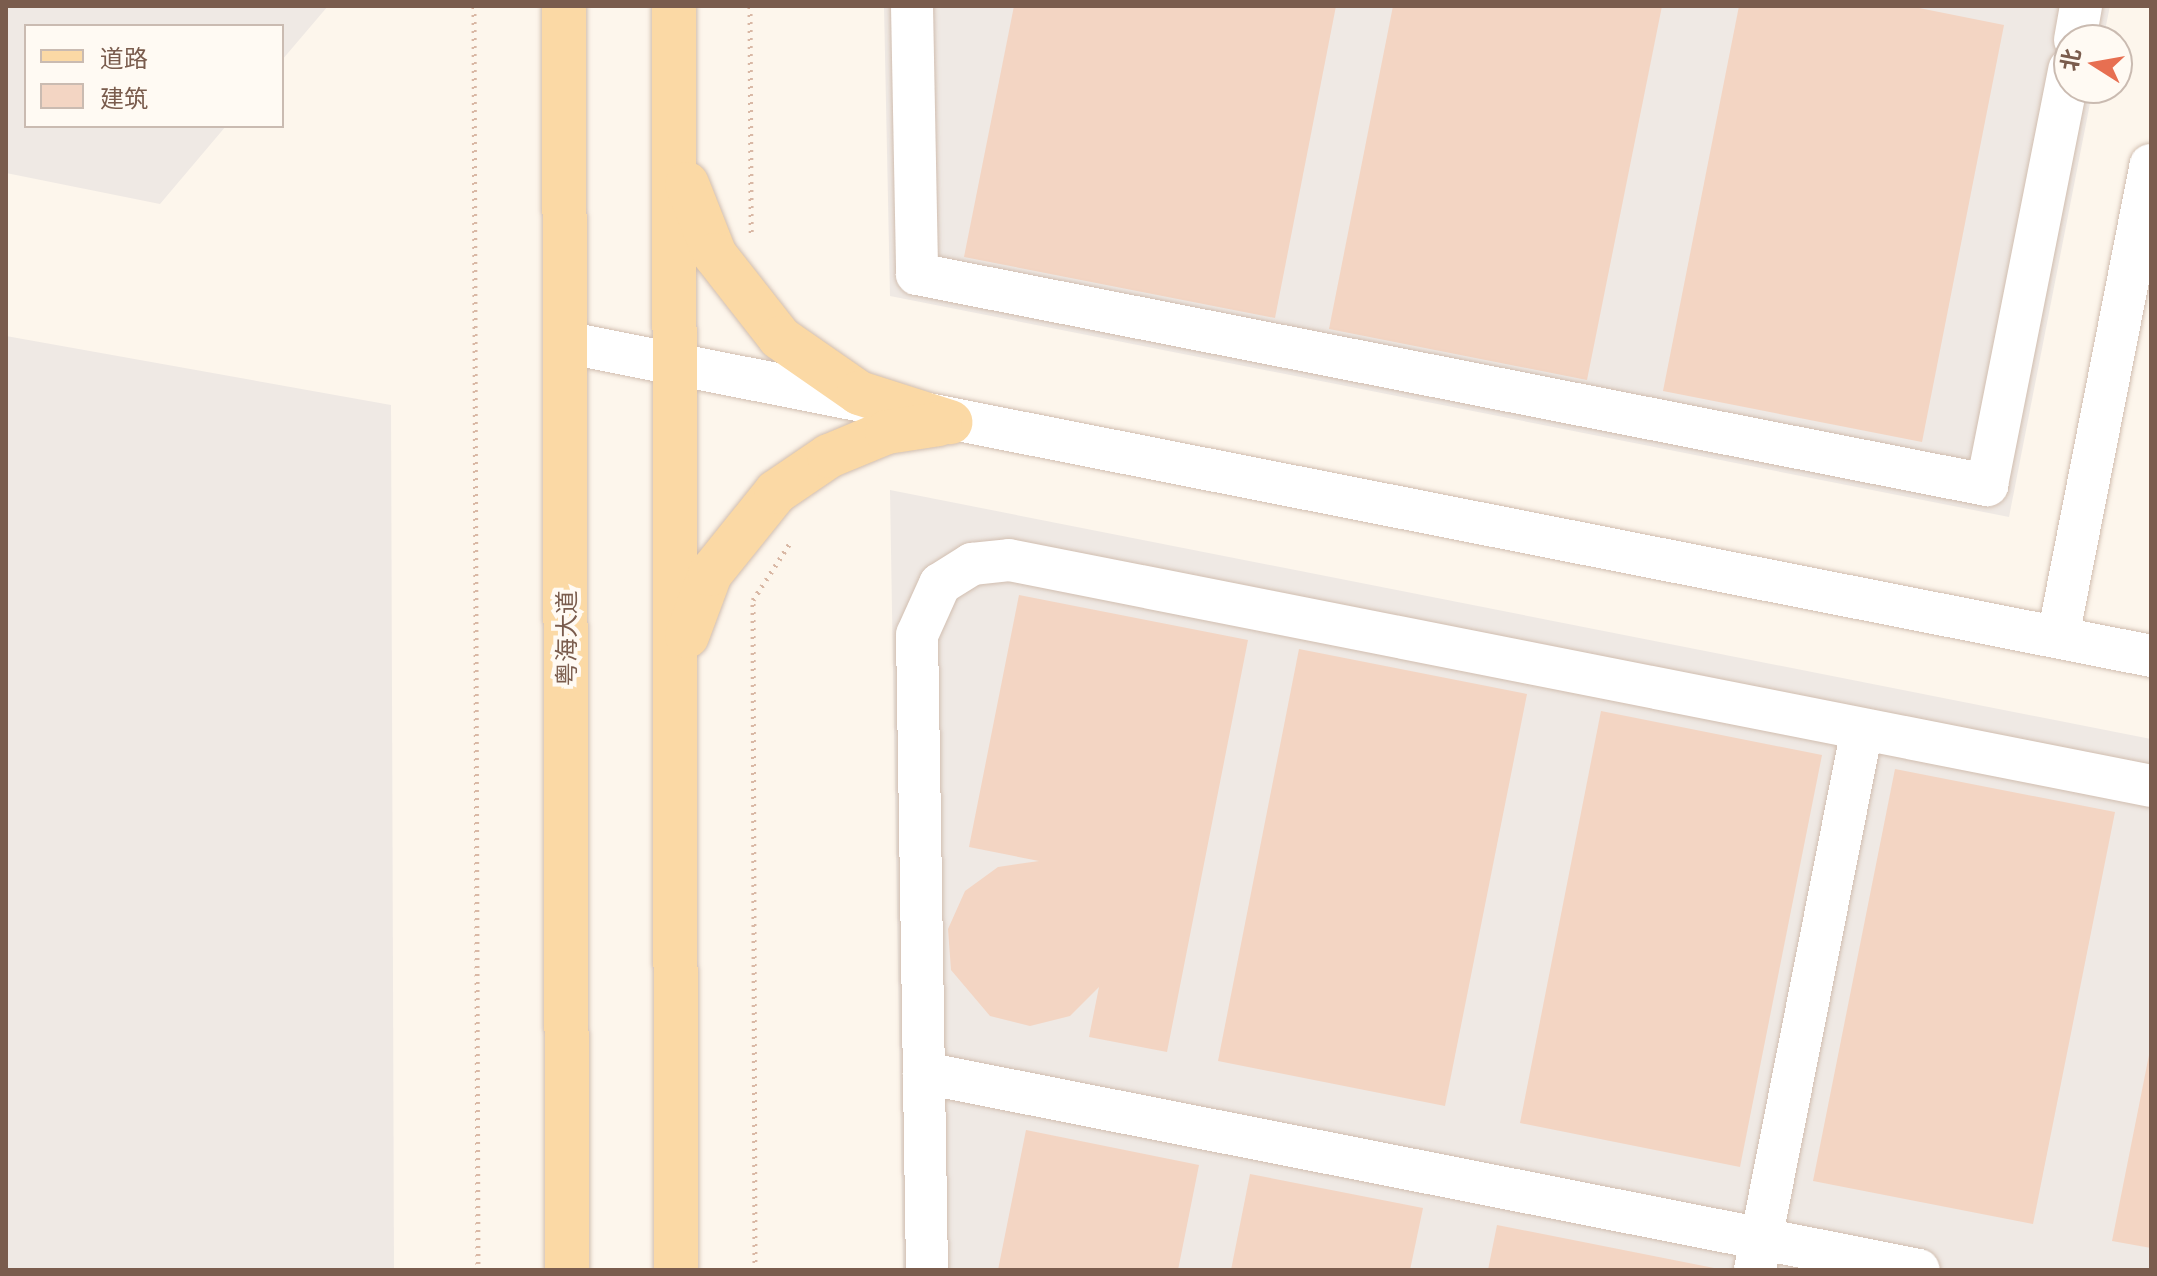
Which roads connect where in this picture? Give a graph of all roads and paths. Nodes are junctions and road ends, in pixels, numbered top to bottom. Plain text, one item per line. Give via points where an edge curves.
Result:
1 (474, 6) edge
2 (564, 6) edge
3 (674, 6) edge
4 (750, 6) edge
5 (912, 6) edge
6 (2062, 104) edge
7 (678, 148) junction
8 (2151, 165) edge
9 (757, 247) dead end
10 (569, 343) junction
11 (679, 365) junction
12 (950, 422) junction
13 (795, 536) dead end
14 (2058, 637) junction
15 (2151, 656) edge
16 (678, 677) junction
17 (1862, 729) junction
18 (2151, 786) edge
19 (924, 1073) junction
20 (1758, 1254) edge
21 (478, 1270) edge
22 (567, 1270) edge
23 (676, 1270) edge
24 (755, 1270) edge
25 (927, 1270) edge
26 (1919, 1270) edge

1 - 21 path
2 - 10 main road, 粤海大道
3 - 7 main road
4 - 9 path via 751,237
5 - 6 street via 917,274 1987,485
7 - 11 main road
7 - 12 main road via 715,255 780,338 859,393
8 - 14 street
10 - 11 street
10 - 22 main road, 粤海大道
11 - 12 street
11 - 16 main road
12 - 14 street
12 - 16 main road via 887,432 829,456 776,492 710,574
13 - 24 path via 753,600
14 - 15 street
16 - 23 main road
17 - 18 street
17 - 19 street via 1009,560 972,564 929,599 917,635
17 - 20 street
19 - 20 street
19 - 25 street
20 - 26 street

